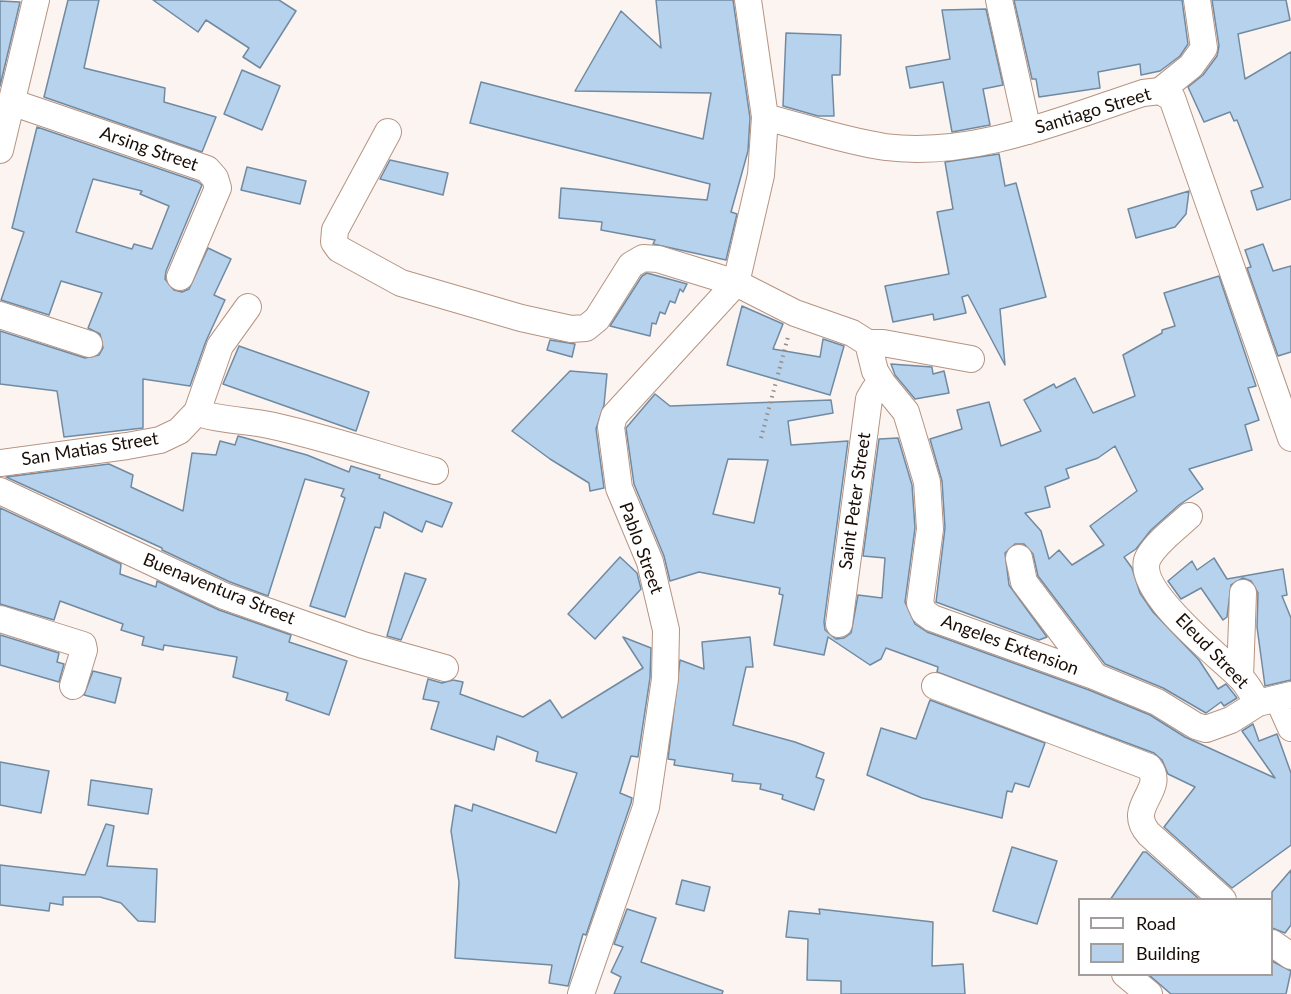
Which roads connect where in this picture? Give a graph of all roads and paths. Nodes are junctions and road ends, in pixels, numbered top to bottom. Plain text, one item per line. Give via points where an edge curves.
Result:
1 (36, 0) edge
2 (748, 0) edge
3 (999, 0) edge
4 (1197, 0) edge
5 (1160, 91) junction
6 (12, 102) junction
7 (765, 117) junction
8 (1028, 131) junction
9 (388, 132) dead end
10 (0, 150) edge
11 (180, 277) dead end
12 (736, 283) junction
13 (248, 307) dead end
14 (795, 313) junction
15 (0, 315) edge
16 (868, 343) junction
17 (89, 344) dead end
18 (971, 359) dead end
19 (883, 384) junction
20 (197, 412) junction
21 (761, 438) dead end
22 (1291, 438) edge
23 (0, 463) edge
24 (435, 471) dead end
25 (0, 491) edge
26 (1189, 516) dead end
27 (1019, 558) dead end
28 (1243, 593) dead end
29 (0, 619) edge
30 (838, 624) dead end
31 (445, 668) dead end
32 (1095, 676) junction
33 (1240, 677) junction
34 (73, 686) dead end
35 (934, 686) dead end
36 (1276, 699) edge
37 (1291, 728) edge
38 (1221, 898) edge
39 (1273, 944) edge
40 (1291, 956) edge
41 (1126, 976) edge
42 (581, 994) edge
43 (1149, 994) edge

1 - 6 street
2 - 7 street
3 - 8 street
4 - 5 street via 1204,48 1191,66
5 - 8 street, Santiago Street via 1143,93
5 - 22 street, Santiago Street via 1172,98 1179,111
6 - 10 street
6 - 11 street, Arsing Street via 207,169 215,177 218,188
7 - 8 street, Santiago Street via 855,141 907,148 980,142
7 - 12 street via 761,175
9 - 12 street via 335,230 334,242 339,249 401,283 571,329 586,328 597,319 631,264 644,258
12 - 14 street
12 - 42 street, Pablo Street via 614,416 611,427 619,488 650,562 666,630 666,679 646,807
13 - 20 street, San Matias Street via 220,346
14 - 16 street via 852,333
14 - 21 path
15 - 17 street
16 - 18 street
16 - 19 street, Angeles Extension via 875,371
19 - 30 street, Saint Peter Street via 869,399
19 - 32 street, Angeles Extension via 906,412 927,482 930,529 920,603 924,612
20 - 23 street, San Matias Street via 179,431 160,440
20 - 24 street via 207,417 225,416 272,426
25 - 31 street, Buenaventura Street via 224,596 363,645
26 - 33 street, Eleud Street via 1148,556 1148,581 1199,642
27 - 32 street via 1024,582
28 - 33 street
29 - 34 street via 77,641 84,650
32 - 36 street, Angeles Extension via 1157,702 1206,729
33 - 36 street, Eleud Street
35 - 38 street via 1149,767 1155,781 1140,815 1141,823
36 - 37 street, Eleud Street
39 - 40 street
41 - 43 street

